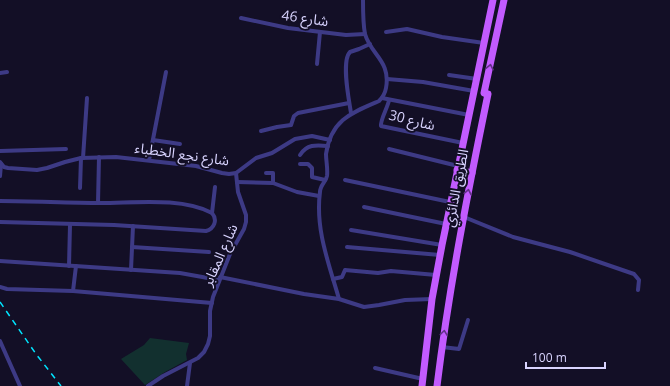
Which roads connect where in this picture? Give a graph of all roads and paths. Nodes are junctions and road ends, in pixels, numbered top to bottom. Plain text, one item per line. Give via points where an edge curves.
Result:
1 (363, 0) edge
2 (494, 0) edge
3 (504, 0) edge
4 (241, 18) dead end
5 (320, 32) junction
6 (386, 32) dead end
7 (365, 34) junction
8 (484, 43) junction
9 (370, 44) junction
10 (317, 64) dead end
11 (7, 72) dead end
12 (166, 72) dead end
13 (0, 73) edge
14 (450, 75) dead end
15 (387, 79) junction
16 (476, 79) junction
17 (474, 91) junction
18 (87, 98) dead end
19 (382, 98) junction
20 (389, 100) junction
21 (350, 103) junction
22 (351, 113) junction
23 (469, 115) junction
24 (261, 131) dead end
25 (153, 140) junction
26 (330, 140) junction
27 (463, 143) junction
28 (180, 144) dead end
29 (328, 146) junction
30 (66, 149) dead end
31 (389, 149) dead end
32 (0, 151) edge
33 (300, 155) dead end
34 (100, 157) junction
35 (82, 158) junction
36 (150, 160) junction
37 (1, 163) edge
38 (300, 164) dead end
39 (458, 168) junction
40 (236, 173) junction
41 (266, 173) dead end
42 (472, 173) junction
43 (0, 176) edge
44 (325, 180) junction
45 (345, 180) dead end
46 (237, 182) junction
47 (273, 183) junction
48 (214, 187) dead end
49 (80, 188) dead end
50 (319, 196) junction
51 (0, 201) edge
52 (450, 202) junction
53 (98, 203) junction
54 (364, 207) dead end
55 (212, 213) junction
56 (464, 217) junction
57 (0, 222) edge
58 (446, 224) junction
59 (70, 225) junction
60 (133, 226) junction
61 (351, 230) dead end
62 (442, 245) junction
63 (132, 247) junction
64 (347, 247) dead end
65 (209, 252) dead end
66 (440, 255) junction
67 (0, 261) edge
68 (69, 266) junction
69 (76, 266) junction
70 (131, 270) junction
71 (436, 275) junction
72 (220, 278) junction
73 (333, 279) junction
74 (0, 287) edge
75 (638, 290) dead end
76 (73, 291) junction
77 (339, 300) junction
78 (432, 300) junction
79 (212, 303) junction
80 (468, 320) dead end
81 (0, 342) edge
82 (442, 347) junction
83 (190, 363) junction
84 (375, 368) dead end
85 (422, 383) edge
86 (20, 386) edge
87 (148, 386) edge
88 (187, 386) edge
89 (437, 386) edge

1 - 7 street
2 - 8 main road, الطريق الدائري
42 -> 3 main road, الطريق الدائري via 488,94 484,94
4 - 5 street, شارع 46
5 - 7 street, شارع 46 via 352,36
5 - 10 street
6 - 8 street via 407,29
7 - 9 street
8 - 16 main road, الطريق الدائري
9 - 15 street via 385,68
9 - 21 street via 348,54 346,67
11 - 13 street
12 - 25 street
14 - 16 street
15 - 17 street
15 - 19 street
16 - 17 main road, الطريق الدائري
17 - 23 main road, الطريق الدائري
18 - 35 street
19 - 20 street
19 - 22 street
20 - 23 street
20 - 27 street, شارع 30 via 381,126
21 - 22 street
21 - 24 street via 298,114 294,116 291,125
22 - 26 street via 339,125
23 - 27 main road, الطريق الدائري
25 - 28 street
25 - 36 street
26 - 29 street
26 - 40 street, شارع نجع الخطباء via 312,136 295,139 272,153 256,158
27 - 39 main road, الطريق الدائري
29 - 33 street via 309,146
29 - 44 street
30 - 32 street
31 - 39 street
34 - 35 street, شارع نجع الخطباء
34 - 36 street, شارع نجع الخطباء
34 - 53 street
35 - 37 street, شارع نجع الخطباء via 37,170 8,168
35 - 49 street
36 - 40 street, شارع نجع الخطباء via 196,166 222,173
37 - 43 street
38 - 44 street via 308,164 312,168 312,177
39 - 42 main road
39 - 52 main road, الطريق الدائري
40 - 46 street, شارع المقابر
41 - 47 street via 273,173
56 -> 42 main road, الطريق الدائري
44 - 50 street
45 - 52 street
46 - 47 street
46 - 72 street, شارع المقابر via 246,222
47 - 50 street via 297,192
48 - 55 street
50 - 73 street via 320,229
51 - 53 street
52 - 58 main road, الطريق الدائري
53 - 55 street via 177,204 205,209
54 - 58 street
55 - 60 street via 215,221 206,232
56 - 75 street via 513,237 570,252 634,274 639,280
82 -> 56 main road, الطريق الدائري
57 - 59 street
58 - 62 main road, الطريق الدائري
59 - 60 street
59 - 68 street
60 - 63 street
61 - 62 street
62 - 66 main road, الطريق الدائري
63 - 65 street
63 - 70 street
64 - 66 street
66 - 71 main road, الطريق الدائري
67 - 68 street
68 - 69 street
69 - 70 street
69 - 76 street
70 - 72 street
71 - 73 street via 345,270 342,277
71 - 78 main road, الطريق الدائري
72 - 77 street
72 - 79 street, شارع المقابر
73 - 77 street
74 - 76 street
76 - 79 street
77 - 78 street via 364,306 406,300
78 - 85 main road, الطريق الدائري
79 - 83 street, شارع المقابر via 208,344 204,352
80 - 82 street via 459,349
81 - 86 street
82 - 89 main road, الطريق الدائري
83 - 87 street, شارع المقابر
83 - 88 street
84 - 85 street

